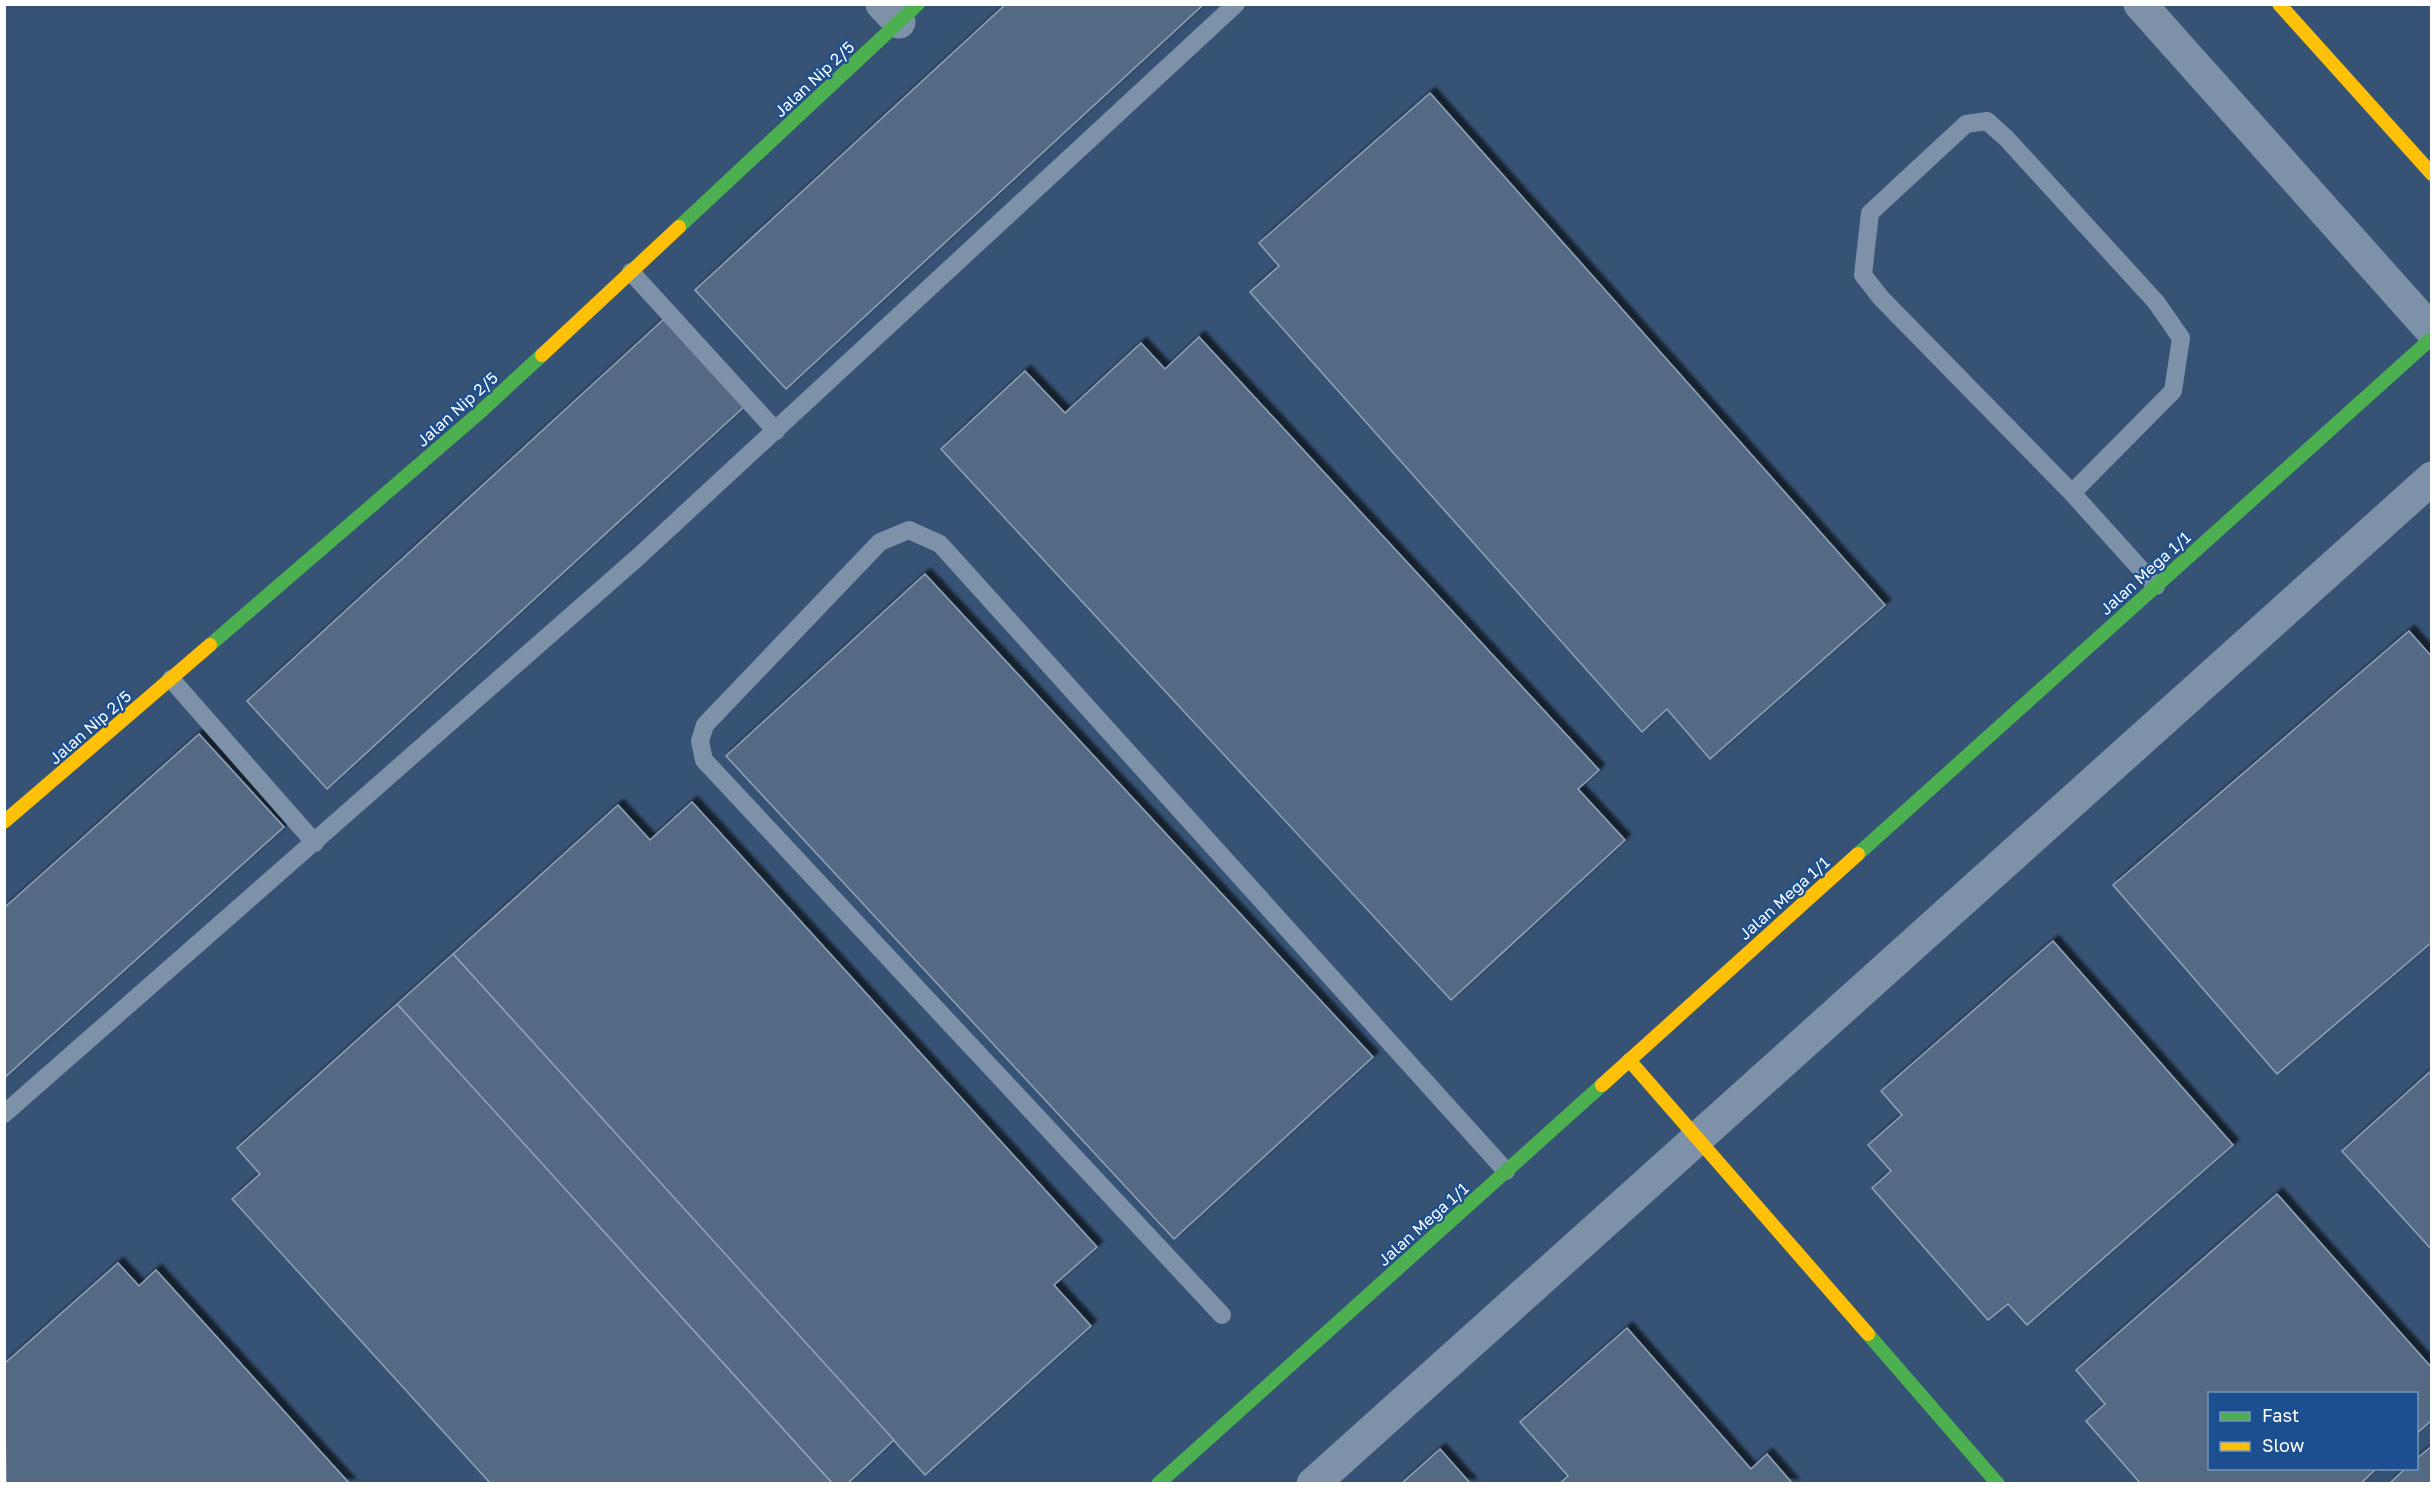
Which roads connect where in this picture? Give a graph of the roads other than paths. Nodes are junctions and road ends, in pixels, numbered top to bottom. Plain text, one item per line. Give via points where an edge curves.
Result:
1 (2140, 4) edge
2 (2279, 4) edge
3 (1228, 7) edge
4 (900, 10) edge
5 (2432, 174) edge
6 (631, 272) junction
7 (2432, 331) edge
8 (2432, 338) edge
9 (776, 431) junction
10 (2432, 478) edge
11 (2072, 493) junction
12 (2156, 586) junction
13 (171, 679) junction
14 (4, 822) edge
15 (315, 843) junction
16 (1629, 1060) junction
17 (4, 1114) edge
18 (1696, 1139) junction
19 (1506, 1171) junction
20 (1222, 1315) dead end
21 (1158, 1484) edge
22 (1313, 1484) edge
23 (1998, 1484) edge

1 - 7 street
2 - 5 street
3 - 9 lane
4 - 6 street, Jalan Nip 2/5
6 - 9 lane
6 - 13 street, Jalan Nip 2/5 via 478,414
8 - 12 street, Jalan Mega 1/1
9 - 15 lane
10 - 18 street
11 - 11 lane via 1863,275 1870,213 1966,124 1987,121 2006,138 2156,302 2181,338 2173,391
11 - 12 lane
12 - 16 street, Jalan Mega 1/1
13 - 14 street, Jalan Nip 2/5
13 - 15 lane
15 - 17 lane
16 - 18 street
16 - 19 street, Jalan Mega 1/1
18 - 22 street
18 - 23 street
19 - 20 lane via 940,544 909,530 880,542 705,725 700,741 704,760
19 - 21 street, Jalan Mega 1/1

